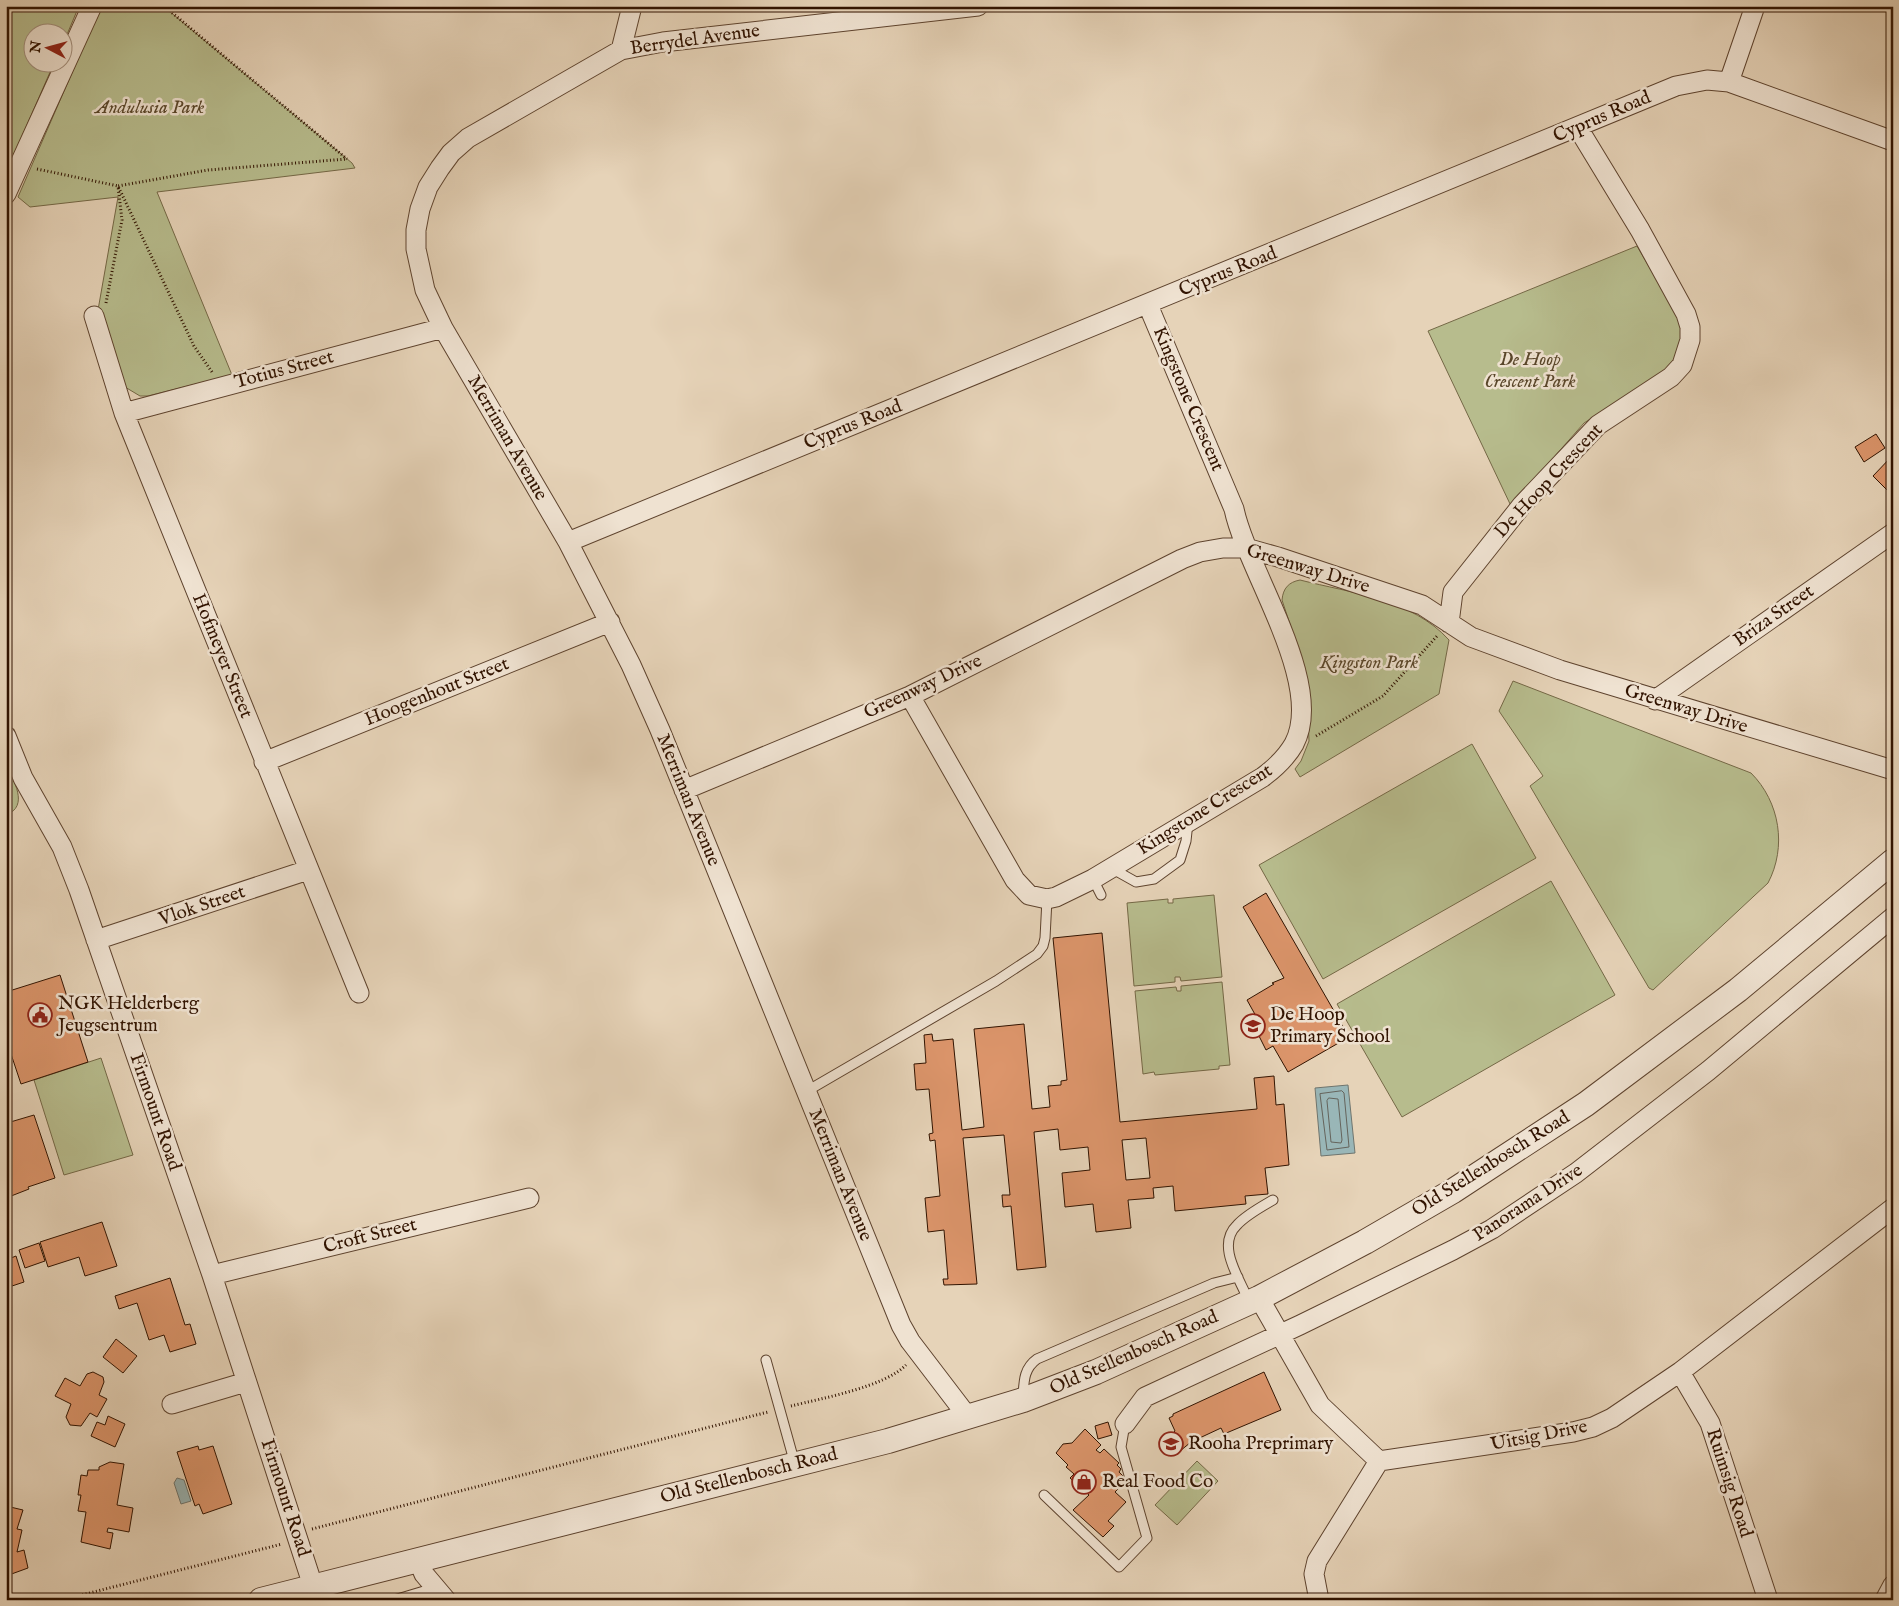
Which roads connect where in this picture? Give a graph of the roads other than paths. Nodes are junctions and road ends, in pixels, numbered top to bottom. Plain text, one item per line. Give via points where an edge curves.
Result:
1 (92, 6) edge
2 (632, 6) edge
3 (978, 6) edge
4 (1755, 6) edge
5 (620, 50) junction
6 (1729, 82) junction
7 (1578, 128) junction
8 (1893, 141) edge
9 (428, 187) joint
10 (6, 194) edge
11 (1148, 305) junction
12 (94, 316) road end
13 (443, 328) junction
14 (124, 413) junction
15 (1893, 533) edge
16 (568, 542) junction
17 (1246, 548) junction
18 (610, 622) junction
19 (1449, 623) junction
20 (910, 696) junction
21 (1655, 700) junction
22 (6, 736) edge
23 (264, 762) junction
24 (1893, 770) edge
25 (684, 790) junction
26 (1188, 822) junction
27 (1893, 861) edge
28 (1111, 868) junction
29 (308, 870) junction
30 (1047, 898) junction
31 (1893, 917) edge
32 (96, 940) junction
33 (358, 994) dead end
34 (807, 1091) junction
35 (529, 1198) dead end
36 (1272, 1200) dead end
37 (1893, 1208) edge
38 (212, 1275) junction
39 (1238, 1277) junction
40 (1254, 1300) junction
41 (1280, 1335) junction
42 (766, 1360) dead end
43 (1680, 1372) junction
44 (246, 1382) junction
45 (1023, 1400) junction
46 (172, 1404) dead end
47 (968, 1417) junction
48 (1125, 1424) joint
49 (1379, 1461) junction
50 (795, 1464) junction
51 (1044, 1495) dead end
52 (418, 1560) junction
53 (1893, 1585) edge
54 (313, 1586) junction
55 (440, 1594) edge
56 (261, 1600) edge
57 (394, 1600) edge
58 (1319, 1600) edge
59 (1768, 1600) edge
60 (1885, 1600) edge

1 - 10 street
2 - 5 street
3 - 5 street, Berrydel Avenue via 663,42
4 - 6 street
5 - 9 street, Berrydel Avenue via 468,138 452,153
6 - 7 street, Cyprus Road via 1707,80 1676,86
6 - 8 street, Cyprus Road
7 - 11 street, Cyprus Road
7 - 19 street, De Hoop Crescent via 1686,314 1690,327 1688,354 1671,377 1598,425 1522,505 1453,592
9 - 13 street, Merriman Avenue via 417,223 418,268
11 - 16 street, Cyprus Road
11 - 17 street, Kingstone Crescent via 1234,510
12 - 14 street, Hofmeyer Street
13 - 14 street, Totius Street
13 - 16 street, Merriman Avenue
14 - 23 street, Hofmeyer Street
15 - 21 street, Briza Street
16 - 18 street, Merriman Avenue
17 - 19 street, Greenway Drive via 1422,605
17 - 20 street, Greenway Drive via 1211,549 1182,559
17 - 26 street, Kingstone Crescent via 1292,655 1301,707 1295,743 1277,766 1263,777
18 - 23 street, Hoogenhout Street
18 - 25 street, Merriman Avenue
19 - 21 street, Greenway Drive via 1490,645
20 - 25 street, Greenway Drive
20 - 30 street via 1015,880 1029,895
21 - 24 street, Greenway Drive
22 - 32 street, Firmount Road via 23,778 62,847
23 - 29 street, Hofmeyer Street
25 - 34 street, Merriman Avenue
26 - 28 street, Kingstone Crescent
26 - 28 lane via 1180,860 1154,879 1136,882
27 - 40 street, Old Stellenbosch Road via 1738,990 1586,1104 1453,1191
28 - 30 street, Kingstone Crescent via 1097,887
29 - 32 street, Vlok Street
29 - 33 street, Hofmeyer Street
30 - 34 lane via 1045,942 1037,954
31 - 41 street, Panorama Drive via 1708,1071 1576,1173 1453,1250
32 - 38 street, Firmount Road
34 - 47 street, Merriman Avenue via 901,1324
35 - 38 street, Croft Street
36 - 39 lane via 1236,1225 1230,1236 1229,1256
37 - 43 street, Uitsig Drive
38 - 44 street, Firmount Road
39 - 40 lane
39 - 45 lane via 1214,1283 1037,1359 1027,1369
40 - 41 street
40 - 45 street, Old Stellenbosch Road via 1096,1372
41 - 48 street, Panorama Drive via 1145,1397
41 - 49 street via 1320,1405
42 - 50 lane
43 - 49 street, Uitsig Drive via 1612,1418 1593,1427
43 - 59 street, Ruimsig Road via 1710,1423
44 - 46 street
44 - 54 street, Firmount Road
45 - 47 street, Old Stellenbosch Road
47 - 50 street, Old Stellenbosch Road
48 - 51 lane via 1121,1446 1147,1538 1120,1567
49 - 58 street via 1318,1560 1314,1574
50 - 52 street, Old Stellenbosch Road
52 - 54 street, Old Stellenbosch Road
52 - 55 street via 424,1574
53 - 60 street
54 - 56 street, Old Stellenbosch Road
55 - 57 lane

